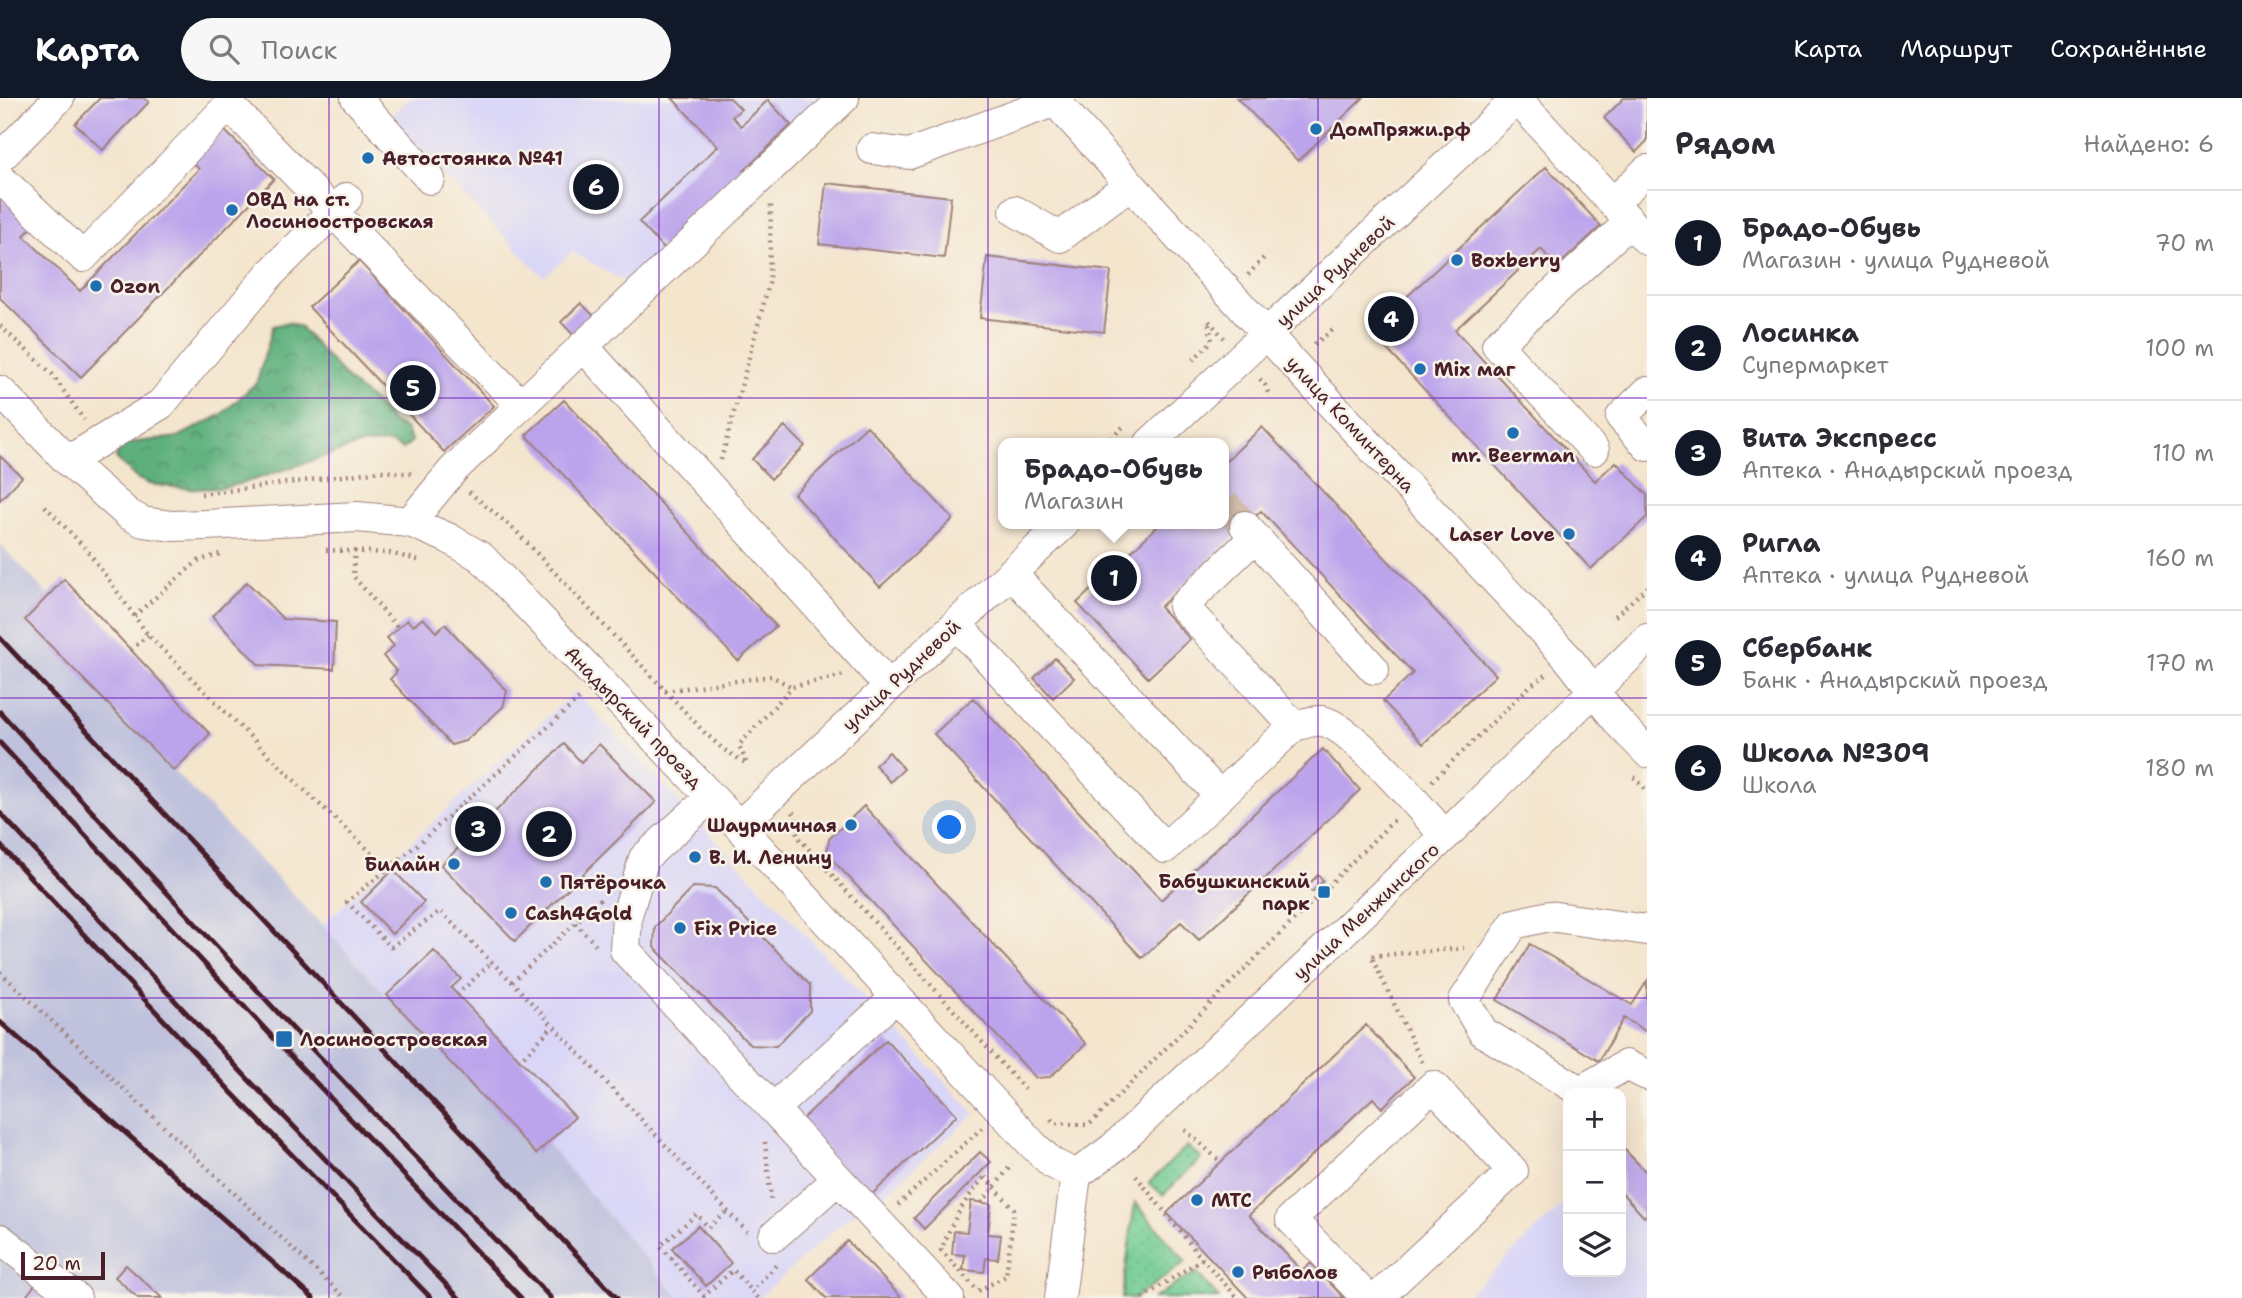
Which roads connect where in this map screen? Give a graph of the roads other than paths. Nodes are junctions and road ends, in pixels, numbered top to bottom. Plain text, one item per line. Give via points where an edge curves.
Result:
1 (59, 98) edge
2 (356, 98) edge
3 (844, 98) edge
4 (1056, 99) edge
5 (1517, 99) edge
6 (872, 149) dead end
7 (0, 158) edge
8 (1647, 170) edge
9 (0, 178) edge
10 (430, 179) dead end
11 (1130, 184) junction
12 (340, 205) junction
13 (1015, 211) dead end
14 (1630, 222) edge
15 (1268, 334) junction
16 (583, 346) junction
17 (0, 391) edge
18 (1647, 392) edge
19 (521, 405) junction
20 (1162, 438) edge
21 (1647, 446) edge
22 (1594, 450) dead end
23 (68, 461) junction
24 (410, 522) junction
25 (1059, 529) edge
26 (1011, 573) junction
27 (956, 624) junction
28 (1647, 639) edge
29 (1374, 669) dead end
30 (881, 677) junction
31 (1594, 689) junction
32 (1294, 726) junction
33 (1647, 752) edge
34 (1220, 796) junction
35 (711, 797) junction
36 (739, 827) junction
37 (1445, 836) junction
38 (1647, 930) edge
39 (895, 998) junction
40 (1647, 1075) edge
41 (773, 1109) junction
42 (1076, 1175) junction
43 (838, 1178) junction
44 (0, 1239) edge
45 (768, 1248) road end
46 (76, 1298) edge
47 (949, 1298) edge
48 (1060, 1298) edge
49 (1367, 1298) edge
50 (1377, 1298) edge

1 - 7 street
2 - 10 street
3 - 16 street
4 - 6 street via 909,154
4 - 11 street, улица Коминтерна
5 - 14 street
5 - 15 street, улица Рудневой
8 - 14 street
9 - 12 street via 83,257 229,105
11 - 13 street via 1059,237
11 - 15 street, улица Коминтерна
12 - 19 street
12 - 23 street via 270,274 160,404
14 - 22 street via 1497,345
15 - 20 street, улица Рудневой
15 - 31 street, улица Коминтерна
16 - 19 street
16 - 30 street
17 - 23 street, Анадырский проезд
18 - 21 street via 1621,417
19 - 24 street via 443,480
23 - 24 street, Анадырский проезд via 143,522 172,526 357,517
24 - 35 street, Анадырский проезд via 481,557
25 - 26 street, улица Рудневой
26 - 27 street, улица Рудневой
26 - 34 street
27 - 30 street, улица Рудневой
27 - 34 street via 1165,848
28 - 31 street, улица Менжинского
29 - 32 street via 1250,532 1183,606
30 - 36 street, улица Рудневой
31 - 33 street, улица Коминтерна
31 - 37 street, улица Менжинского
32 - 34 street
32 - 37 street via 1321,721 1348,734
35 - 36 street, Анадырский проезд
35 - 41 street via 644,858 627,915 625,950
36 - 39 street, Анадырский проезд
37 - 42 street, улица Менжинского via 1113,1149
38 - 40 street via 1549,916 1514,924 1464,1000 1483,1032 1580,1091 1626,1065
39 - 41 street
39 - 42 street, Анадырский проезд via 1032,1144 1052,1163
41 - 43 street
42 - 48 street
43 - 45 street
43 - 47 street
44 - 46 street
49 - 50 street via 1291,1219 1433,1086 1513,1171

